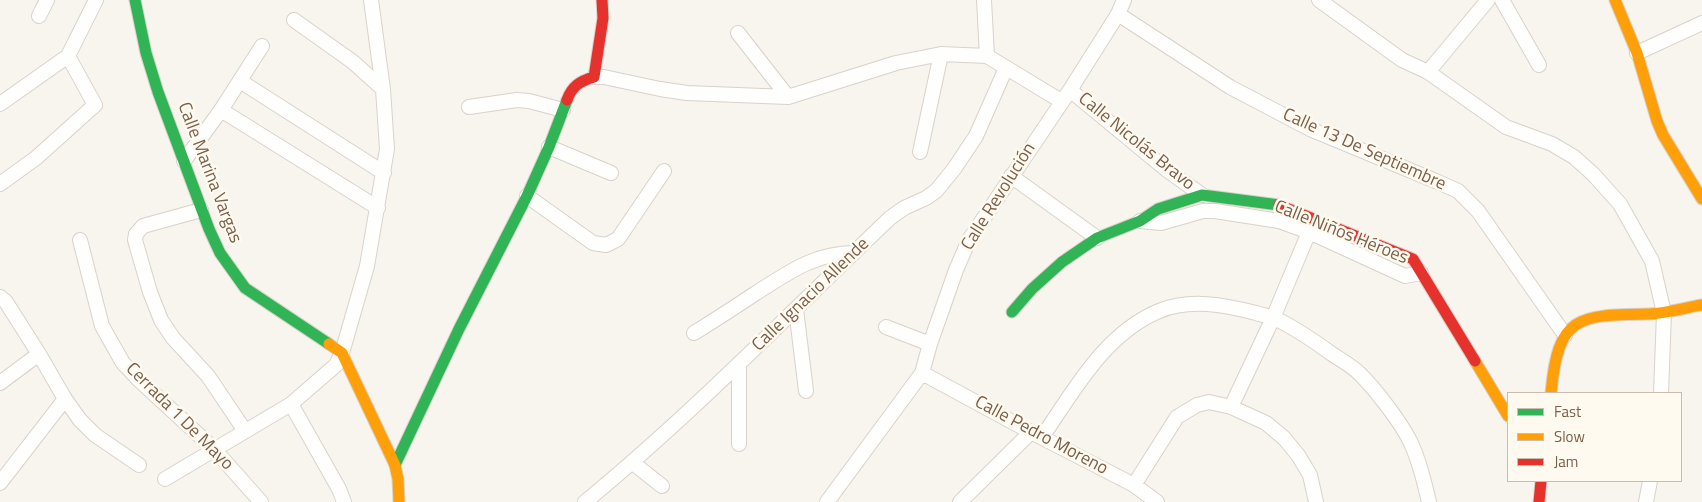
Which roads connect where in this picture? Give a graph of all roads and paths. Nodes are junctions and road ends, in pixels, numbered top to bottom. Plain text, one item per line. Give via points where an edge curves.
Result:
1 (47, 0) edge
2 (96, 0) edge
3 (135, 0) edge
4 (371, 0) edge
5 (602, 0) edge
6 (984, 0) edge
7 (1124, 0) edge
8 (1319, 0) edge
9 (1488, 0) edge
10 (1502, 0) edge
11 (1615, 0) edge
12 (1118, 14) junction
13 (39, 16) dead end
14 (294, 20) dead end
15 (1702, 23) edge
16 (738, 33) dead end
17 (262, 46) dead end
18 (1637, 53) junction
19 (941, 54) junction
20 (68, 56) junction
21 (987, 56) junction
22 (1539, 65) dead end
23 (1006, 68) junction
24 (1428, 72) junction
25 (594, 77) junction
26 (240, 81) junction
27 (383, 89) junction
28 (1070, 90) junction
29 (788, 97) junction
30 (1061, 101) junction
31 (0, 104) edge
32 (469, 106) dead end
33 (221, 110) junction
34 (563, 110) junction
35 (549, 147) junction
36 (920, 152) dead end
37 (184, 161) junction
38 (664, 171) dead end
39 (384, 173) junction
40 (611, 173) dead end
41 (1011, 176) junction
42 (0, 184) edge
43 (1202, 195) junction
44 (527, 196) junction
45 (1702, 199) edge
46 (378, 208) junction
47 (201, 210) junction
48 (1140, 221) junction
49 (1309, 232) junction
50 (1097, 238) junction
51 (80, 240) dead end
52 (854, 253) junction
53 (1421, 273) junction
54 (0, 297) edge
55 (1702, 305) edge
56 (796, 309) junction
57 (1012, 312) dead end
58 (1664, 313) junction
59 (1273, 318) junction
60 (886, 327) dead end
61 (694, 333) dead end
62 (1565, 334) junction
63 (930, 344) junction
64 (342, 353) junction
65 (39, 354) junction
66 (739, 364) junction
67 (922, 374) junction
68 (0, 383) edge
69 (806, 391) dead end
70 (1550, 392) edge
71 (1661, 392) edge
72 (65, 399) junction
73 (291, 404) junction
74 (1231, 407) junction
75 (1507, 414) edge
76 (245, 431) junction
77 (1036, 435) junction
78 (739, 444) dead end
79 (214, 449) junction
80 (633, 463) junction
81 (139, 465) dead end
82 (395, 465) junction
83 (165, 479) dead end
84 (1540, 482) edge
85 (1650, 482) edge
86 (0, 483) edge
87 (1134, 485) junction
88 (662, 486) dead end
89 (261, 502) edge
90 (344, 502) edge
91 (399, 502) edge
92 (585, 502) edge
93 (827, 502) edge
94 (960, 502) edge
95 (1157, 502) edge
96 (1316, 502) edge
97 (1429, 502) edge
98 (1539, 502) edge
99 (1646, 502) edge

1 - 13 street
2 - 20 street
3 - 37 street, Calle Marina Vargas via 158,92
4 - 27 street
5 - 25 street via 603,18
6 - 21 street
7 - 12 street, Calle Revolución
8 - 24 street via 1402,60
9 - 24 street
10 - 22 street
11 - 18 street
12 - 28 street, Calle Revolución
12 - 62 street, Calle 13 De Septiembre via 1230,87 1310,130 1458,191 1478,211
14 - 27 street via 353,62
15 - 18 street
16 - 29 street
17 - 26 street
18 - 45 street via 1663,135
19 - 21 street
19 - 29 street via 896,62
19 - 36 street
20 - 31 street
20 - 42 street via 95,105 36,158
21 - 23 street, Calle Nicolás Bravo
23 - 30 street, Calle Nicolás Bravo
23 - 52 street, Calle Ignacio Allende via 976,136 936,191 890,218
24 - 58 street via 1506,127 1552,144 1593,174 1620,204 1652,261
25 - 29 street via 687,92
25 - 34 street via 575,85
26 - 33 street
26 - 39 street
27 - 39 street via 387,150
28 - 30 street, Calle Revolución
28 - 43 street, Calle Nicolás Bravo
30 - 41 street, Calle Revolución
32 - 34 street via 517,100
33 - 37 street
33 - 46 street
34 - 35 street
35 - 40 street
35 - 44 street
37 - 47 street, Calle Marina Vargas
38 - 44 street via 618,239 606,245 593,243
39 - 46 street
41 - 50 street
41 - 63 street, Calle Revolución via 969,240
43 - 48 street, Calle Niños Héroes via 1158,209
43 - 53 street, Calle Niños Héroes via 1282,205 1414,259
44 - 82 street
46 - 64 street via 367,266
47 - 64 street, Calle Marina Vargas via 220,253 244,288
47 - 76 street via 144,226 135,240 161,320 208,376
48 - 49 street, Calle Niños Héroes via 1161,223 1194,213 1215,211 1278,221
48 - 50 street, Calle Niños Héroes
49 - 53 street, Calle Niños Héroes via 1404,276
49 - 59 street
50 - 57 street, Calle Niños Héroes via 1032,288
51 - 79 street, Cerrada 1 De Mayo via 102,326 124,363
52 - 56 street, Calle Ignacio Allende
52 - 61 street via 820,257 798,266
53 - 75 street, Calle Niños Héroes
54 - 65 street
55 - 58 street
56 - 66 street, Calle Ignacio Allende
56 - 69 street
58 - 62 street via 1592,316
58 - 71 street
59 - 74 street
59 - 77 street via 1207,303 1160,311 1120,335
59 - 97 street via 1359,372 1409,439 1423,474
60 - 63 street
62 - 70 street via 1557,351
63 - 67 street, Calle Revolución
64 - 73 street via 336,365
64 - 82 street
65 - 68 street
65 - 72 street
66 - 78 street
66 - 80 street, Calle Ignacio Allende
67 - 77 street, Calle Pedro Moreno
67 - 93 street, Calle Revolución
72 - 81 street via 96,435
72 - 86 street
73 - 76 street
73 - 90 street
74 - 87 street via 1209,402 1177,417
74 - 96 street via 1266,423 1284,438 1310,476
76 - 79 street
77 - 87 street, Calle Pedro Moreno
77 - 94 street
79 - 83 street
79 - 89 street, Cerrada 1 De Mayo
80 - 88 street
80 - 92 street, Calle Ignacio Allende
82 - 91 street
84 - 98 street
85 - 99 street
87 - 95 street, Calle Pedro Moreno

